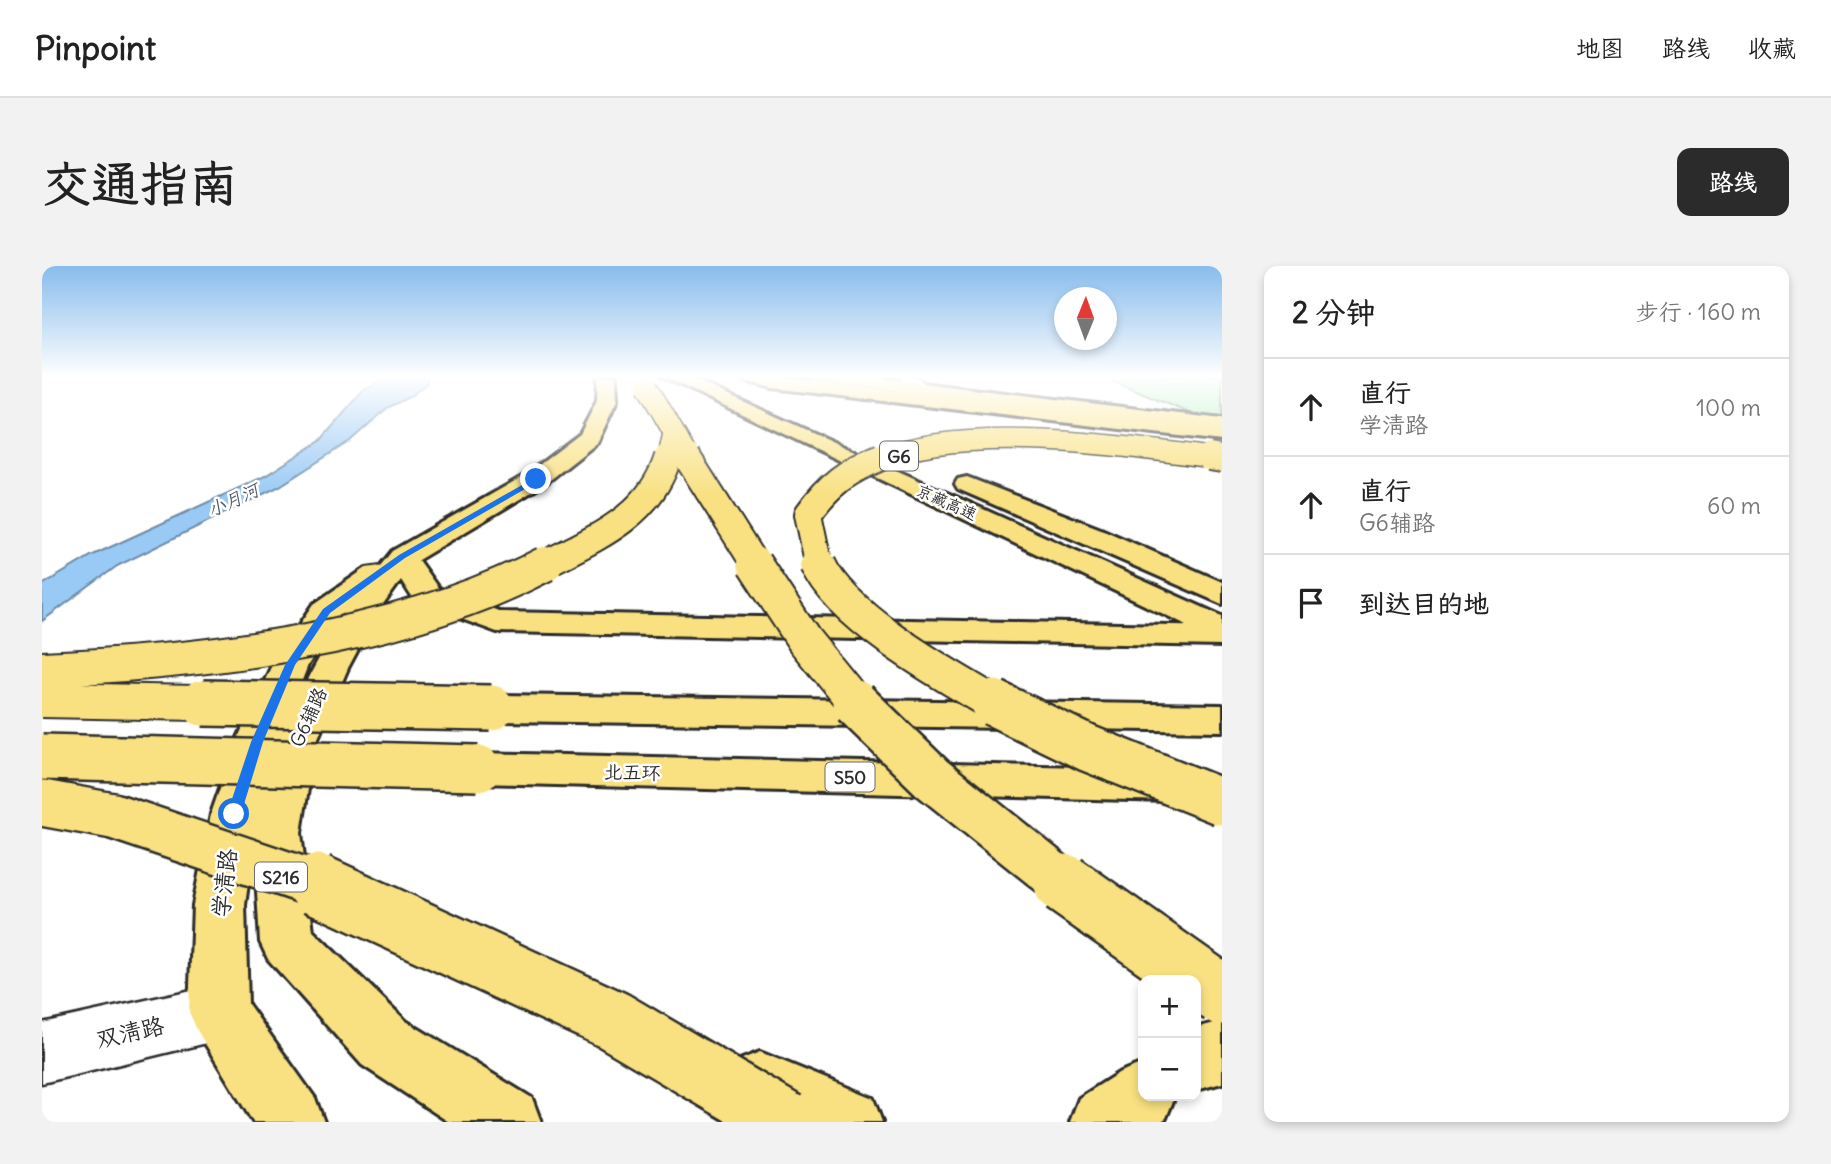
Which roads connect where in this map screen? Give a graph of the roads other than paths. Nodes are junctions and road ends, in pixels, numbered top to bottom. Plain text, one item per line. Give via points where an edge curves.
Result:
1 (600, 416) edge
2 (666, 416) edge
3 (737, 416) edge
4 (803, 416) edge
5 (1043, 416) edge
6 (1046, 416) edge
7 (1147, 416) edge
8 (1222, 425) edge
9 (673, 435) junction
10 (1222, 435) edge
11 (1222, 443) edge
12 (1222, 459) edge
13 (924, 466) dead end
14 (950, 477) dead end
15 (402, 556) junction
16 (1222, 594) edge
17 (1222, 629) edge
18 (1222, 636) edge
19 (42, 670) edge
20 (42, 700) edge
21 (1222, 718) edge
22 (42, 757) edge
23 (1222, 787) edge
24 (1222, 802) edge
25 (42, 803) edge
26 (1222, 995) edge
27 (219, 1012) junction
28 (613, 1020) junction
29 (1222, 1052) edge
30 (42, 1053) edge
31 (1201, 1058) edge
32 (1138, 1098) edge
33 (292, 1122) edge
34 (508, 1122) edge
35 (786, 1122) edge
36 (849, 1122) edge
37 (1103, 1122) edge

1 - 15 main road, G6辅路 / S216 via 589,438 536,479
2 - 9 main road, bridge
3 - 17 main road, 京藏高速 / G6 via 1035,542
4 - 13 main road, 京藏高速 / G6
5 - 11 main road
6 - 10 main road
7 - 8 main road
9 - 19 main road, bridge via 667,465 650,496 605,534 496,587 400,618 250,652 122,667
9 - 26 main road, bridge via 779,603 845,692 956,802
12 - 24 main road, bridge via 1089,444 954,443 895,453 853,468 826,488 808,514 823,574 858,611 916,657 1019,715 1157,778
14 - 16 main road, 京藏高速
15 - 18 main road via 426,595 497,622
15 - 27 main road, 学清路 via 327,611 290,665 257,742 234,814 219,905
15 - 34 main road, G6辅路 / S216 via 362,611 293,744 277,833 287,942 384,1043
20 - 21 main road, bridge
22 - 23 main road, 北五环 / S50, bridge
25 - 28 main road, bridge via 113,816 316,884
27 - 30 street, 双清路
27 - 33 main road
28 - 35 main road, bridge
28 - 36 main road, bridge
29 - 31 main road
32 - 37 main road

